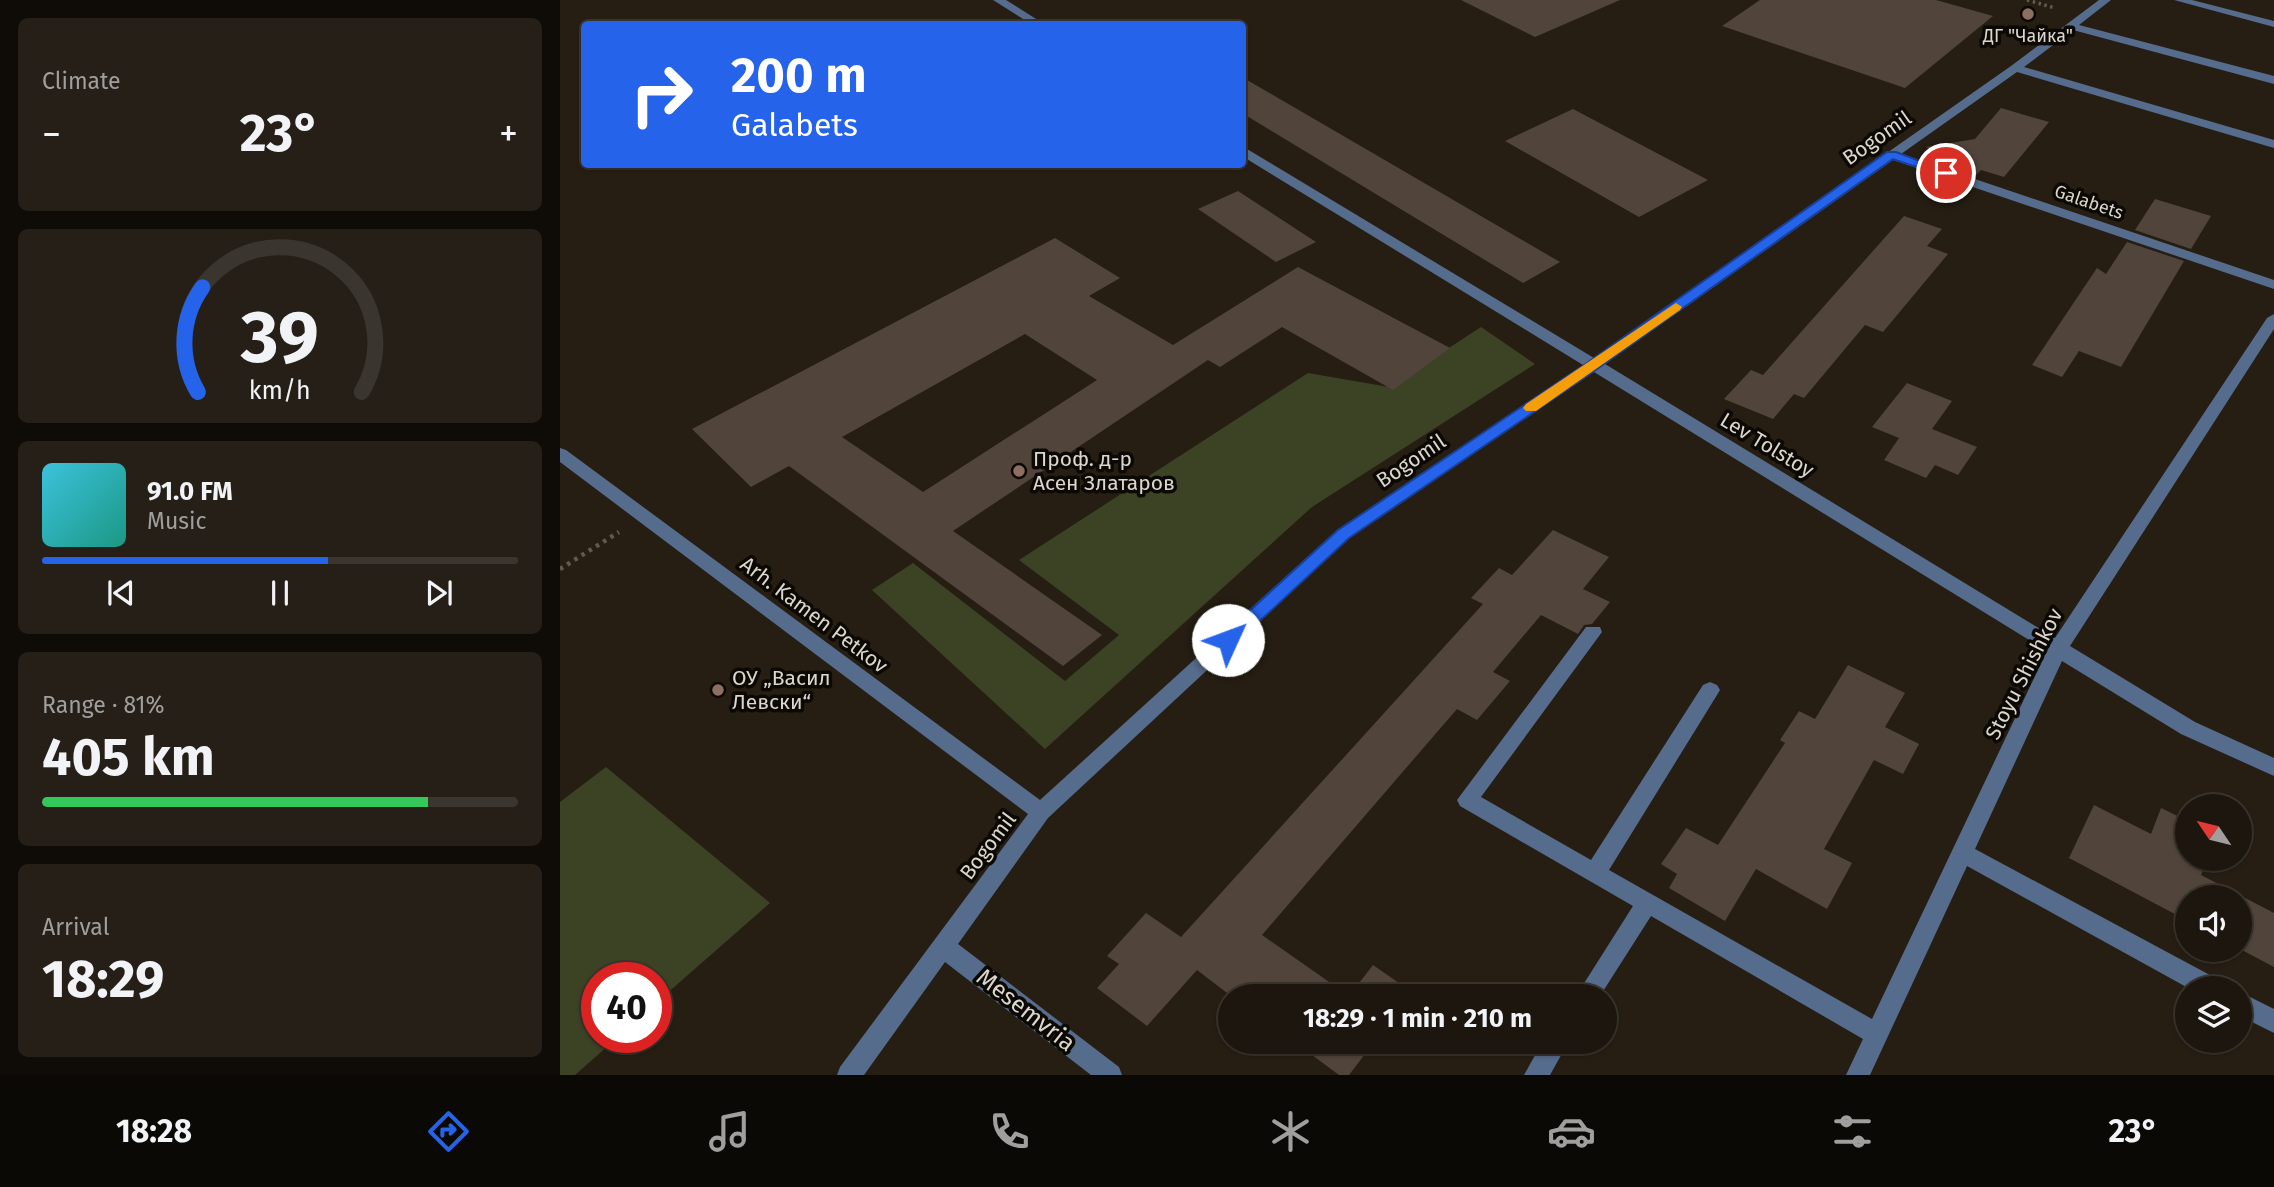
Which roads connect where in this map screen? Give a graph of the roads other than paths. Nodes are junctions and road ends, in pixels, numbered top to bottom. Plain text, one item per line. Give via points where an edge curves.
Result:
1 (998, 0) edge
2 (2106, 0) edge
3 (2179, 0) edge
4 (1033, 21) edge
5 (2274, 24) edge
6 (2070, 26) junction
7 (2015, 68) junction
8 (2274, 80) edge
9 (2274, 144) edge
10 (1246, 152) edge
11 (1891, 155) junction
12 (2274, 285) edge
13 (2274, 318) edge
14 (1592, 366) junction
15 (560, 454) edge
16 (1593, 632) dead end
17 (2057, 649) junction
18 (1710, 690) dead end
19 (2274, 767) edge
20 (1041, 813) junction
21 (1962, 853) junction
22 (1595, 873) junction
23 (1647, 902) junction
24 (942, 946) junction
25 (2189, 976) edge
26 (1595, 984) edge
27 (2252, 1010) edge
28 (2274, 1022) edge
29 (1877, 1034) junction
30 (1549, 1054) edge
31 (849, 1075) edge
32 (1110, 1075) edge
33 (1536, 1075) edge
34 (1857, 1075) edge

1 - 4 street
2 - 6 street, Bogomil
3 - 5 street
6 - 7 street, Bogomil
6 - 8 street
7 - 9 street
7 - 11 street, Bogomil
10 - 14 street, Lev Tolstoy
11 - 12 street, Galabets
11 - 14 street, Bogomil
13 - 17 street, Stoyu Shishkov
14 - 17 street, Lev Tolstoy
14 - 20 street, Bogomil via 1343,534
15 - 20 street, Arh. Kamen Petkov
16 - 22 street via 1467,800
17 - 19 street, Lev Tolstoy via 2188,728
17 - 21 street, Stoyu Shishkov
18 - 22 street
20 - 24 street, Bogomil
21 - 25 street
21 - 29 street, Stoyu Shishkov
22 - 23 street
23 - 26 street
23 - 29 street
24 - 31 street, Bogomil
24 - 32 street, Mesemvria
27 - 28 street
29 - 34 street, Stoyu Shishkov
30 - 33 street

